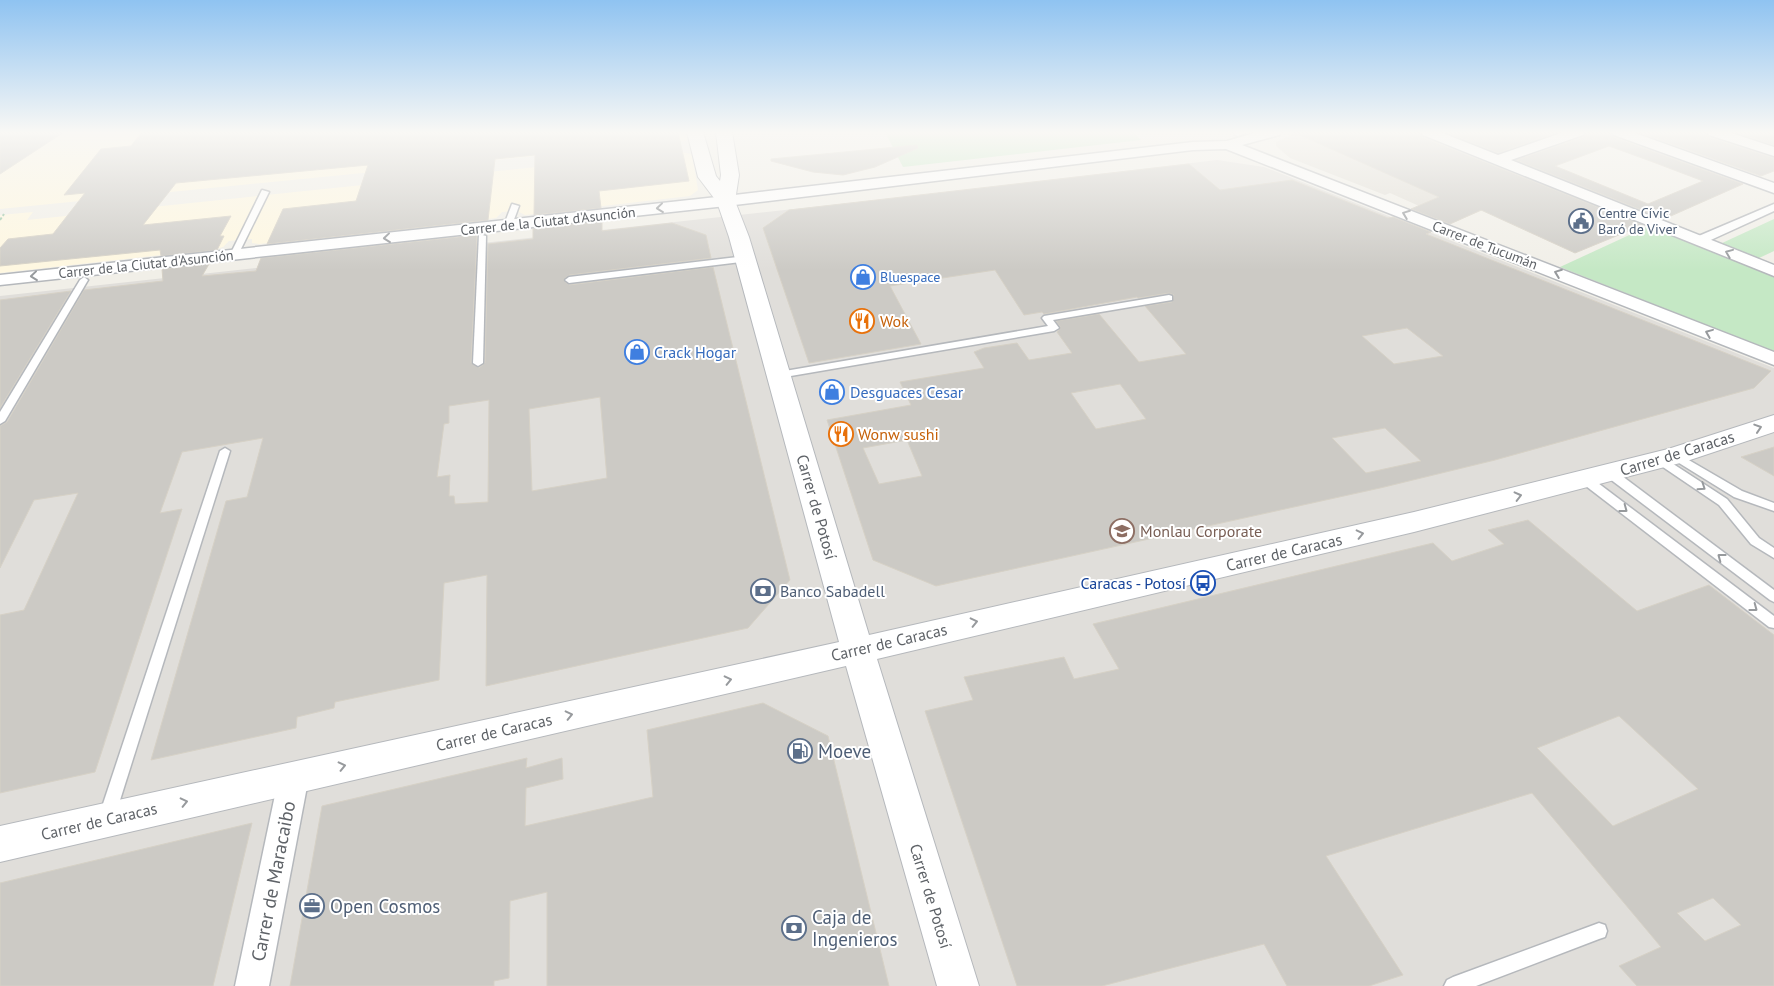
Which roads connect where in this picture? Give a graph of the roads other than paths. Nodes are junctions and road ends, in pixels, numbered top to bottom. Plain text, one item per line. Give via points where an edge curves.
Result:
1 (708, 178) edge
2 (730, 178) edge
3 (922, 178) edge
4 (1335, 178) edge
5 (1542, 178) edge
6 (1746, 178) edge
7 (1774, 188) edge
8 (266, 192) dead end
9 (726, 201) junction
10 (515, 206) dead end
11 (1774, 207) edge
12 (508, 225) junction
13 (482, 236) dead end
14 (1698, 241) junction
15 (234, 255) junction
16 (746, 259) junction
17 (1774, 271) edge
18 (0, 280) edge
19 (84, 280) dead end
20 (569, 280) dead end
21 (1169, 298) dead end
22 (1774, 359) edge
23 (478, 363) dead end
24 (779, 375) junction
25 (0, 421) edge
26 (1774, 423) edge
27 (225, 451) dead end
28 (1668, 458) junction
29 (1598, 477) junction
30 (1738, 494) junction
31 (1723, 502) junction
32 (1774, 507) edge
33 (1774, 554) edge
34 (1774, 597) edge
35 (1774, 623) edge
36 (858, 649) junction
37 (294, 776) junction
38 (106, 820) junction
39 (0, 844) edge
40 (1599, 931) dead end
41 (252, 986) edge
42 (958, 986) edge
43 (1453, 986) edge

1 - 9 street
2 - 9 street
3 - 9 street, Carrer de la Ciutat d'Asunción
22 -> 4 street, Carrer de Tucumán
5 - 14 street
6 - 7 street
8 - 15 lane
9 -> 12 street, Carrer de la Ciutat d'Asunción
9 - 16 street, Carrer de Potosí
10 - 12 lane
11 - 14 street
12 -> 15 street, Carrer de la Ciutat d'Asunción
13 - 23 lane
17 -> 14 street
15 -> 18 street, Carrer de la Ciutat d'Asunción
16 - 20 lane
16 - 24 street, Carrer de Potosí
19 - 25 lane
21 - 24 lane via 1047,318 1054,328
24 - 36 street, Carrer de Potosí
28 -> 26 street, Carrer de Caracas
27 - 38 lane
28 - 29 street, Carrer de Caracas
28 - 30 lane
28 -> 31 lane
34 -> 29 lane
29 -> 35 lane
36 -> 29 street, Carrer de Caracas
30 - 31 lane
30 - 32 lane
31 - 33 lane via 1755,541
37 -> 36 street, Carrer de Caracas
36 - 42 street, Carrer de Potosí
38 -> 37 street, Carrer de Caracas
37 - 41 street, Carrer de Maracaibo
38 - 39 street, Carrer de Caracas
40 - 43 lane

